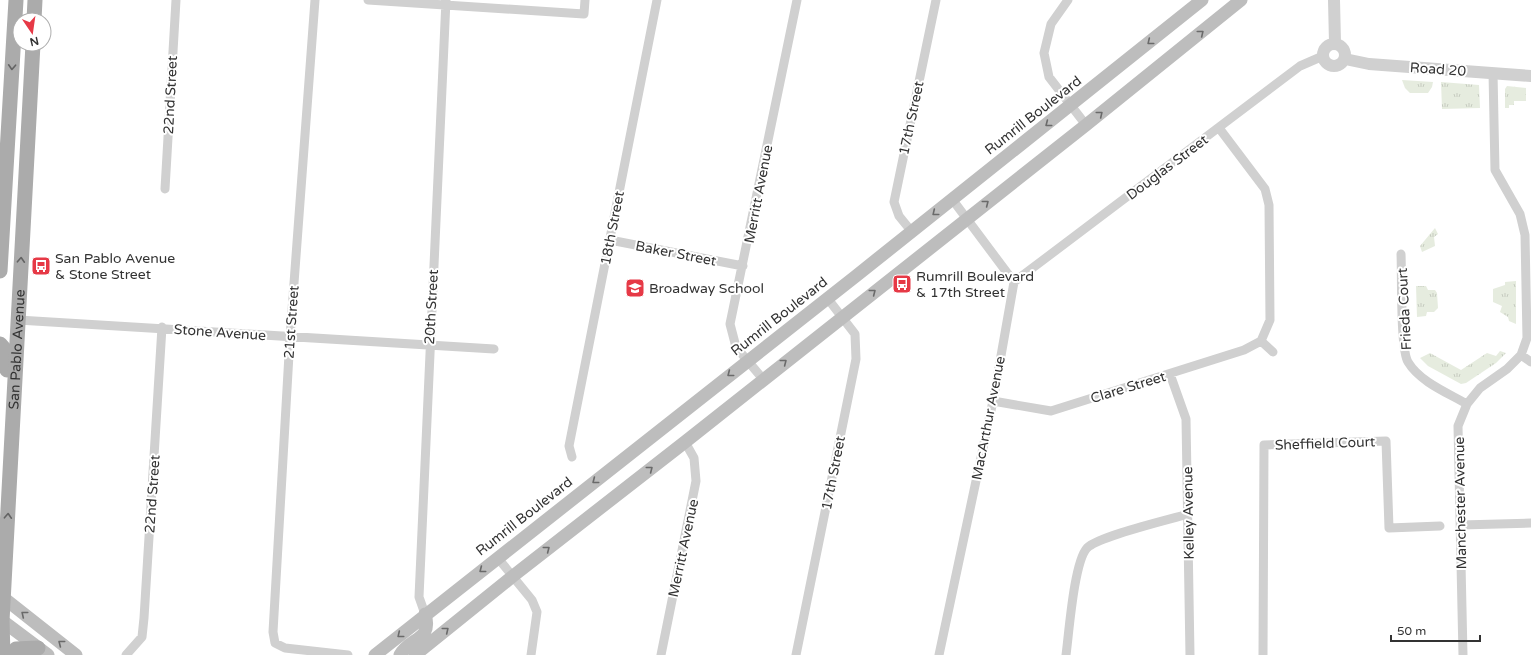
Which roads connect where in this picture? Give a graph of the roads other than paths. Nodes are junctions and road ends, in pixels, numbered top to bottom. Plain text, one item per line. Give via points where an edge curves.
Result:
1 (16, 0) edge
2 (35, 0) edge
3 (176, 0) edge
4 (315, 0) edge
5 (368, 0) edge
6 (585, 0) edge
7 (657, 0) edge
8 (797, 0) edge
9 (936, 0) edge
10 (1068, 0) edge
11 (1202, 0) edge
12 (1241, 0) edge
13 (1334, 0) edge
14 (445, 2) edge
15 (34, 12) edge
16 (1335, 44) junction
17 (33, 52) edge
18 (1323, 56) junction
19 (1345, 59) junction
20 (1492, 73) junction
21 (1531, 76) edge
22 (1072, 105) junction
23 (1086, 125) junction
24 (1219, 128) junction
25 (165, 189) dead end
26 (952, 199) junction
27 (968, 217) junction
28 (912, 232) junction
29 (610, 240) junction
30 (1401, 254) dead end
31 (0, 266) edge
32 (743, 266) junction
33 (0, 271) edge
34 (1014, 282) junction
35 (828, 299) junction
36 (843, 316) junction
37 (18, 320) junction
38 (162, 327) junction
39 (290, 337) junction
40 (1260, 341) junction
41 (0, 344) edge
42 (430, 344) junction
43 (494, 349) dead end
44 (1273, 352) dead end
45 (1521, 355) junction
46 (748, 360) junction
47 (1531, 362) edge
48 (1170, 374) junction
49 (763, 379) junction
50 (993, 401) junction
51 (1468, 404) junction
52 (13, 408) junction
53 (685, 442) junction
54 (572, 457) dead end
55 (1188, 514) junction
56 (1531, 523) edge
57 (1461, 525) junction
58 (1440, 526) dead end
59 (497, 557) junction
60 (513, 576) junction
61 (2, 596) edge
62 (425, 614) junction
63 (1, 620) edge
64 (43, 651) edge
65 (3, 655) edge
66 (12, 655) edge
67 (76, 655) edge
68 (126, 655) edge
69 (348, 655) edge
70 (375, 655) edge
71 (400, 655) edge
72 (416, 655) edge
73 (531, 655) edge
74 (661, 655) edge
75 (796, 655) edge
76 (939, 655) edge
77 (1066, 655) edge
78 (1190, 655) edge
79 (1263, 655) edge
80 (1464, 655) edge

1 -> 31 main road, San Pablo Avenue
2 - 15 main road
3 - 25 street, 22nd Street
4 - 39 street, 21st Street
5 - 14 street
6 - 14 street via 584,14
7 - 29 street, 18th Street
8 - 32 street, Merritt Avenue
9 - 28 street, 17th Street via 894,202 899,216
10 - 22 street via 1051,24 1044,53 1049,77
11 -> 22 main road, Rumrill Boulevard
23 -> 12 main road
13 - 16 street
14 - 42 street, 20th Street
16 - 18 street via 1328,46
16 - 19 street via 1344,49
37 -> 17 main road, San Pablo Avenue
18 - 19 street, Road 20 via 1326,63 1333,66
18 - 24 street, Douglas Street via 1300,66
19 - 20 street, Road 20 via 1368,64
20 - 21 street, Road 20
20 - 45 street, Manchester Avenue via 1495,170 1520,214 1525,234 1527,338
22 - 23 street
22 -> 26 main road, Rumrill Boulevard
27 -> 23 main road
24 - 34 street, Douglas Street
24 - 40 street via 1265,189 1269,205 1270,320
26 - 27 street
26 -> 28 main road, Rumrill Boulevard
27 - 34 street
36 -> 27 main road
28 - 35 main road, Rumrill Boulevard
29 - 32 street, Baker Street
29 - 54 street, 18th Street via 569,446
30 - 51 street, Frieda Court via 1407,361 1419,375
31 - 33 main road, San Pablo Avenue
31 - 37 main road via 12,286 11,307
32 - 46 street, Merritt Avenue via 730,324 736,347
34 - 50 street, MacArthur Avenue
35 - 36 street, 17th Street
35 - 46 main road, Rumrill Boulevard
49 -> 36 main road
36 - 75 street, 17th Street via 855,334 856,359
37 - 38 street, Stone Avenue
37 - 52 main road, San Pablo Avenue
38 - 39 street, Stone Avenue
38 - 68 street, 22nd Street via 142,637
39 - 42 street, Stone Avenue
39 - 69 street, 21st Street via 273,632 276,643 285,648
40 - 44 street
40 - 48 street, Clare Street via 1244,350
41 - 52 main road via 7,352 6,398
42 - 43 street, Stone Avenue
42 - 62 street, 20th Street via 420,597
45 - 47 street
45 - 51 street, Manchester Avenue via 1507,369 1480,388
46 - 49 street, Merritt Avenue
46 -> 59 main road, Rumrill Boulevard
48 - 50 street, Clare Street via 1051,411
48 - 55 street, Kelley Avenue via 1186,419
49 - 53 main road
50 - 76 street, MacArthur Avenue
51 - 57 street, Manchester Avenue via 1458,426
61 -> 52 main road, San Pablo Avenue
60 -> 53 main road
53 - 74 street, Merritt Avenue via 694,458 696,481
55 - 77 street via 1102,539 1087,548 1079,564
55 - 78 street, Kelley Avenue
56 - 57 street
57 - 80 street, Manchester Avenue
58 - 79 street, Sheffield Court via 1389,528 1386,441 1264,445
59 - 60 street
59 -> 62 main road, Rumrill Boulevard
72 -> 60 main road
60 - 73 street via 532,600 537,612
61 - 63 main road, San Pablo Avenue
67 -> 61 main road
62 -> 70 main road, Rumrill Boulevard
62 - 71 main road via 427,630
63 - 64 main road
63 - 65 main road, San Pablo Avenue
64 - 66 main road via 16,649

